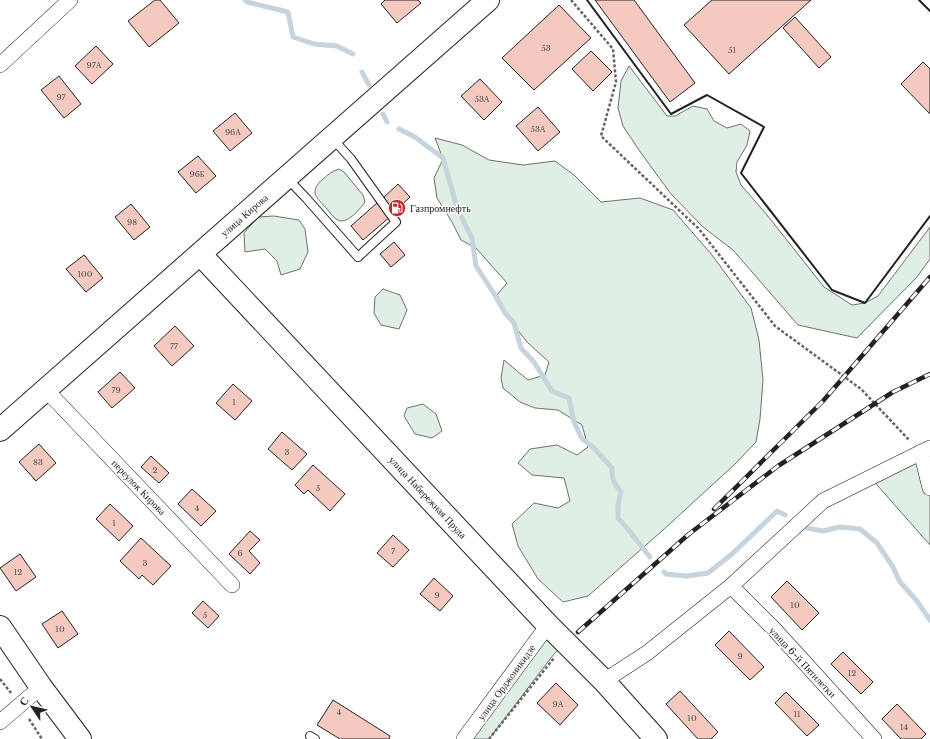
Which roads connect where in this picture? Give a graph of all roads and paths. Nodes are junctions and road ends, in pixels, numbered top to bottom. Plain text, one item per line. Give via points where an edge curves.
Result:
1 (70, 0) edge
2 (488, 0) edge
3 (571, 0) edge
4 (0, 64) edge
5 (332, 138) junction
6 (287, 178) junction
7 (200, 254) junction
8 (46, 390) junction
9 (0, 430) edge
10 (926, 450) edge
11 (930, 488) edge
12 (232, 585) dead end
13 (731, 586) junction
14 (548, 625) junction
15 (0, 627) edge
16 (566, 643) junction
17 (604, 681) junction
18 (41, 688) junction
19 (0, 722) edge
20 (80, 739) edge
21 (464, 739) edge
22 (490, 739) edge
23 (656, 739) edge
24 (874, 739) edge

1 - 4 street
2 - 5 main road, улица Кирова
3 - 10 path via 613,49 616,82 601,136 699,230 775,326 861,389
5 - 6 main road, улица Кирова
5 - 6 lane via 351,159 396,222 358,257
6 - 7 main road, улица Кирова
7 - 8 main road, улица Кирова
7 - 14 main road, улица Набережная Пруда
8 - 9 main road, улица Кирова
8 - 12 street, переулок Кирова
10 - 11 street
10 - 13 street via 823,501
13 - 17 street via 647,653
13 - 24 street, улица 6-й Пятилетки via 774,629
14 - 16 main road, улица Набережная Пруда
14 - 21 street, улица Орджоникидзе
15 - 18 main road
16 - 17 main road, улица Набережная Пруда
16 - 22 path
17 - 23 main road, улица Набережная Пруда
18 - 19 street
18 - 20 main road

